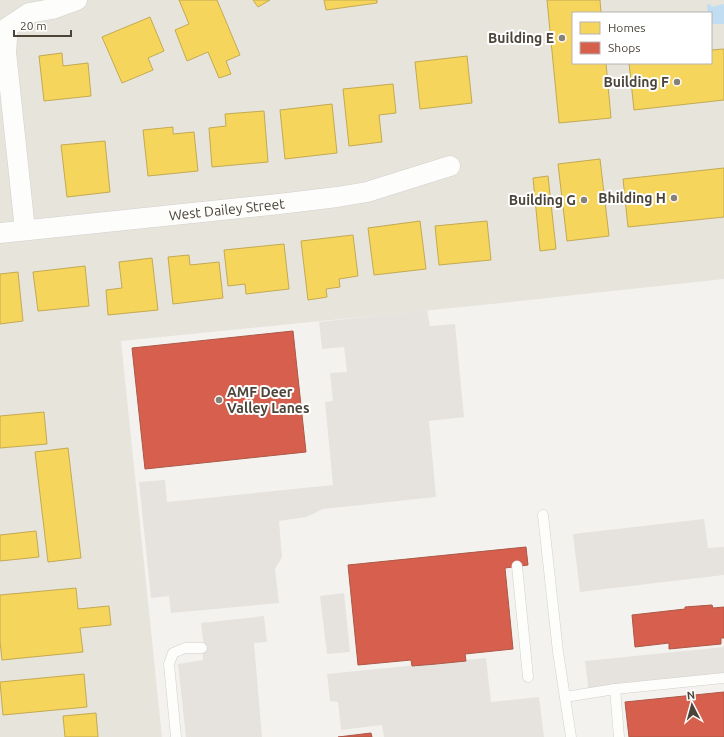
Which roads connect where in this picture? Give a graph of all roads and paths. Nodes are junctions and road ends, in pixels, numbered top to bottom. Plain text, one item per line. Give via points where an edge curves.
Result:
1 (77, 0) edge
2 (450, 166) dead end
3 (25, 230) junction
4 (0, 233) edge
5 (543, 515) dead end
6 (517, 566) dead end
7 (202, 648) dead end
8 (528, 677) dead end
9 (724, 678) edge
10 (615, 689) junction
11 (565, 697) junction
12 (176, 737) edge
13 (572, 737) edge
14 (619, 737) edge

1 - 3 street via 28,13 8,27 6,52
2 - 3 street, West Dailey Street via 367,192 337,197
3 - 4 street, West Dailey Street
5 - 11 lane
6 - 8 lane
7 - 12 lane via 185,648 173,653 169,664
9 - 10 lane
10 - 11 lane
10 - 14 lane
11 - 13 lane

